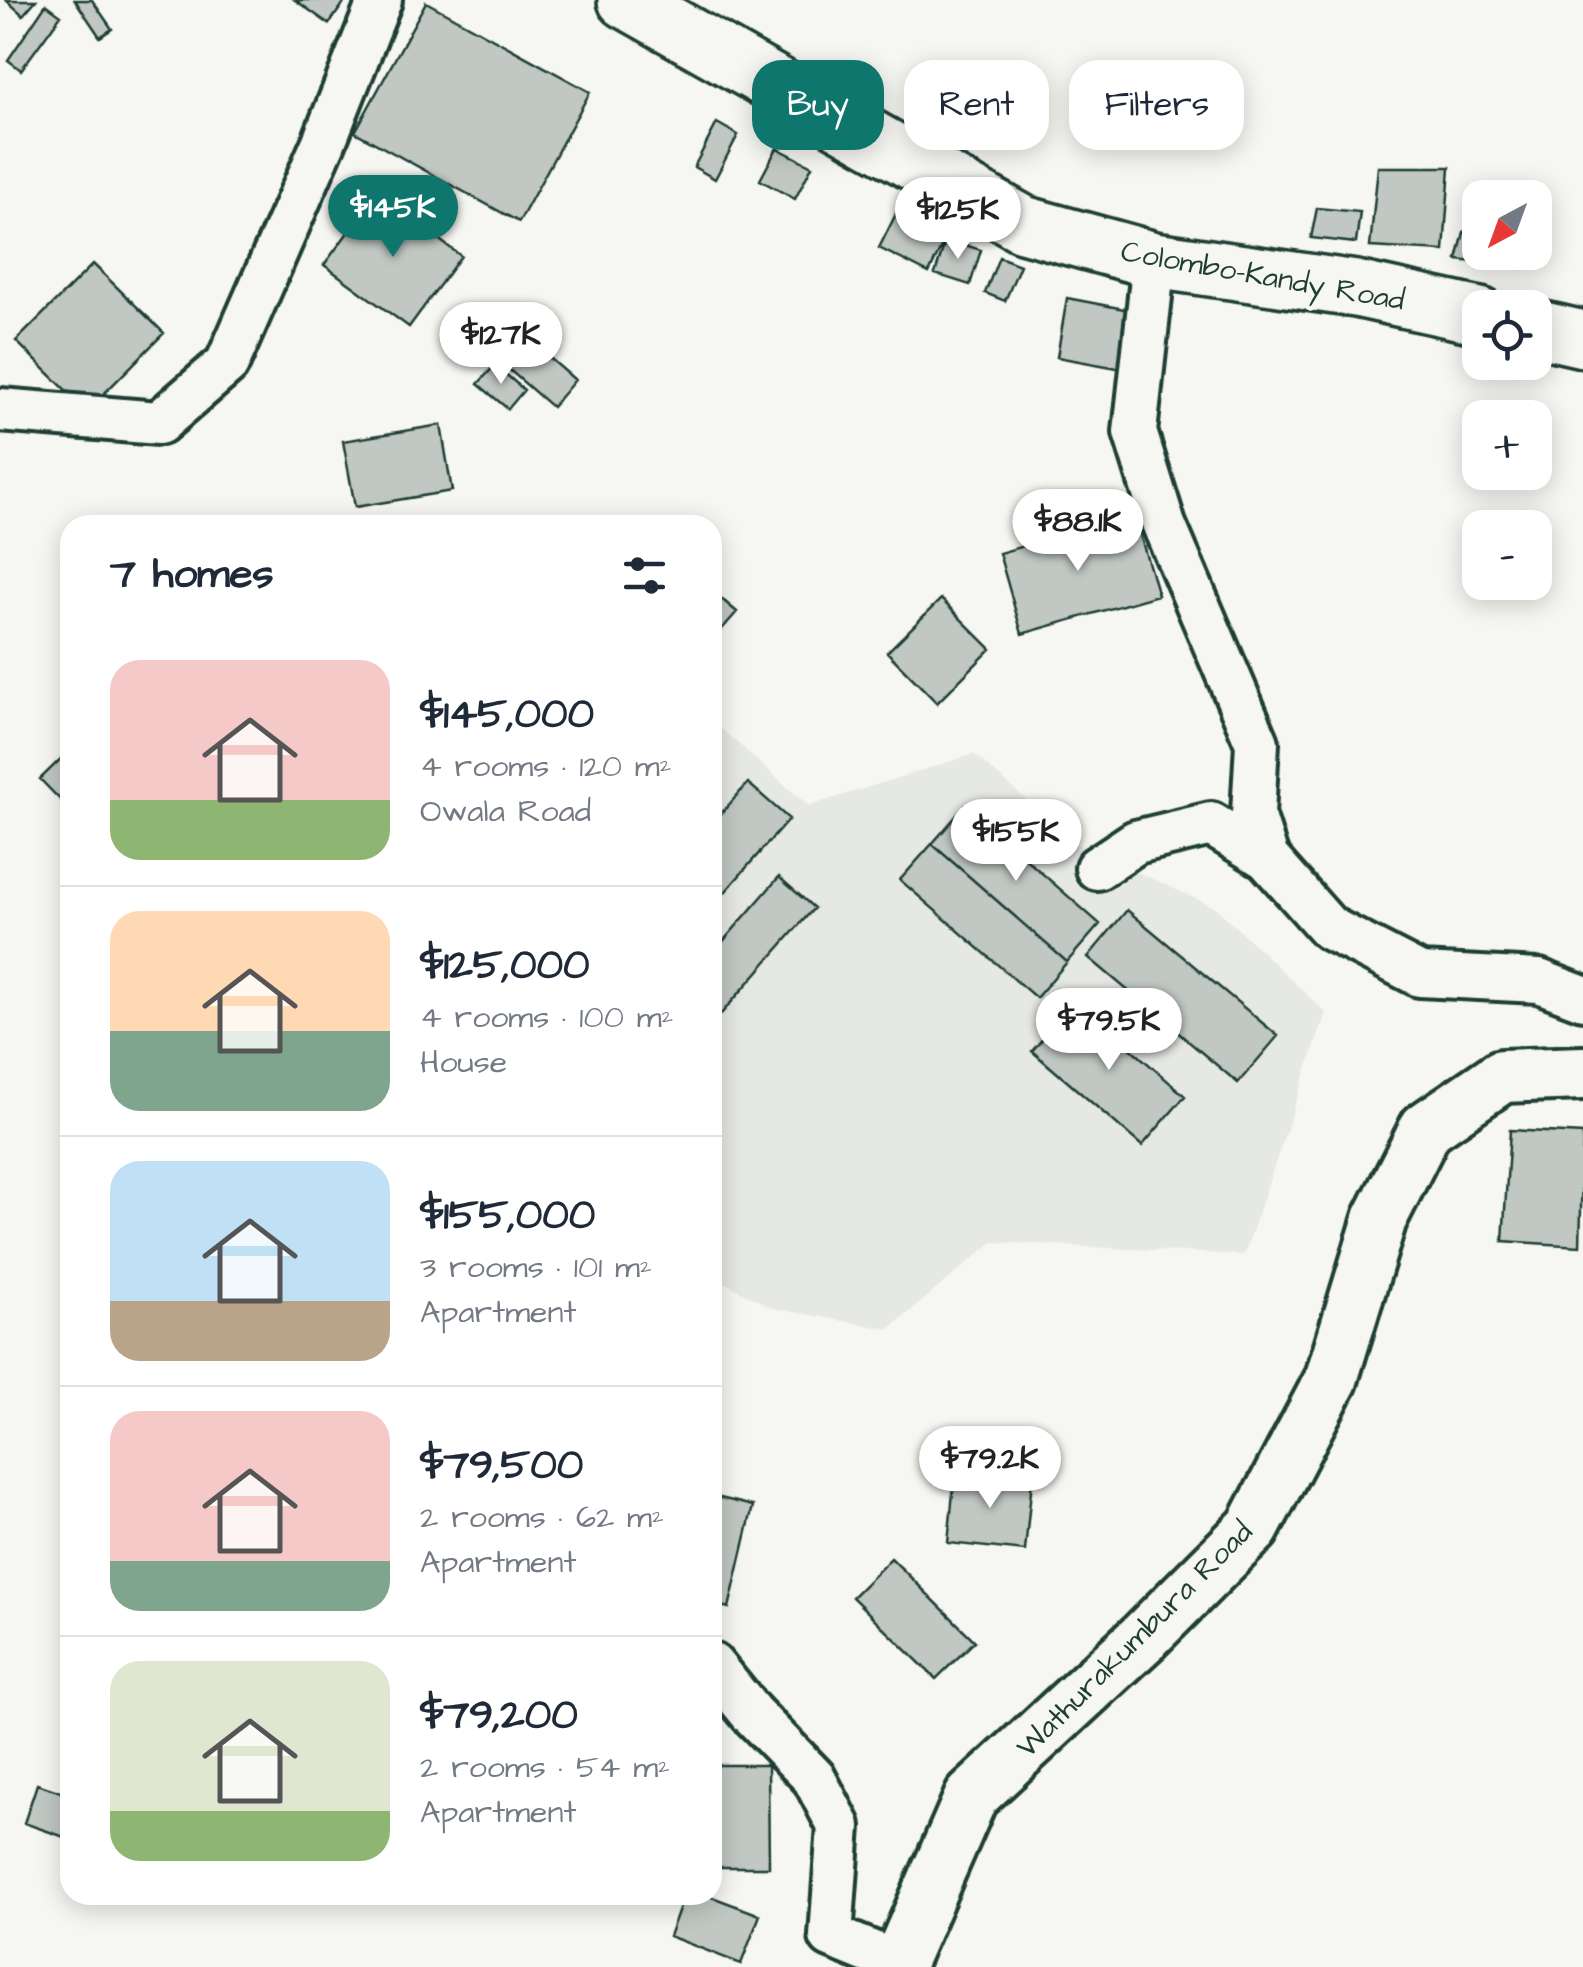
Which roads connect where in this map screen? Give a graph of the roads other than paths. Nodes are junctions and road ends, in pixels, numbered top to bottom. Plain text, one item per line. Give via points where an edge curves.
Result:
1 (380, 0) edge
2 (626, 0) edge
3 (1154, 260) junction
4 (1462, 312) edge
5 (1552, 332) edge
6 (1583, 339) edge
7 (0, 410) edge
8 (1268, 858) junction
9 (1096, 868) dead end
10 (1583, 998) edge
11 (1583, 1073) edge
12 (722, 1677) edge
13 (897, 1965) edge

1 - 7 street via 228,364 159,423
2 - 3 highway, Colombo-Kandy Road via 1023,224
3 - 4 highway, Colombo-Kandy Road via 1356,289
3 - 8 street via 1135,432 1164,525 1256,743 1253,814
5 - 6 highway
8 - 9 street via 1211,824 1136,842
8 - 10 street via 1329,928 1420,975 1540,981
11 - 13 main road, Wathurakumbura Road via 1502,1076 1426,1128 1380,1219 1331,1380 1253,1528 971,1797
12 - 13 street via 814,1778 839,1826 831,1936

